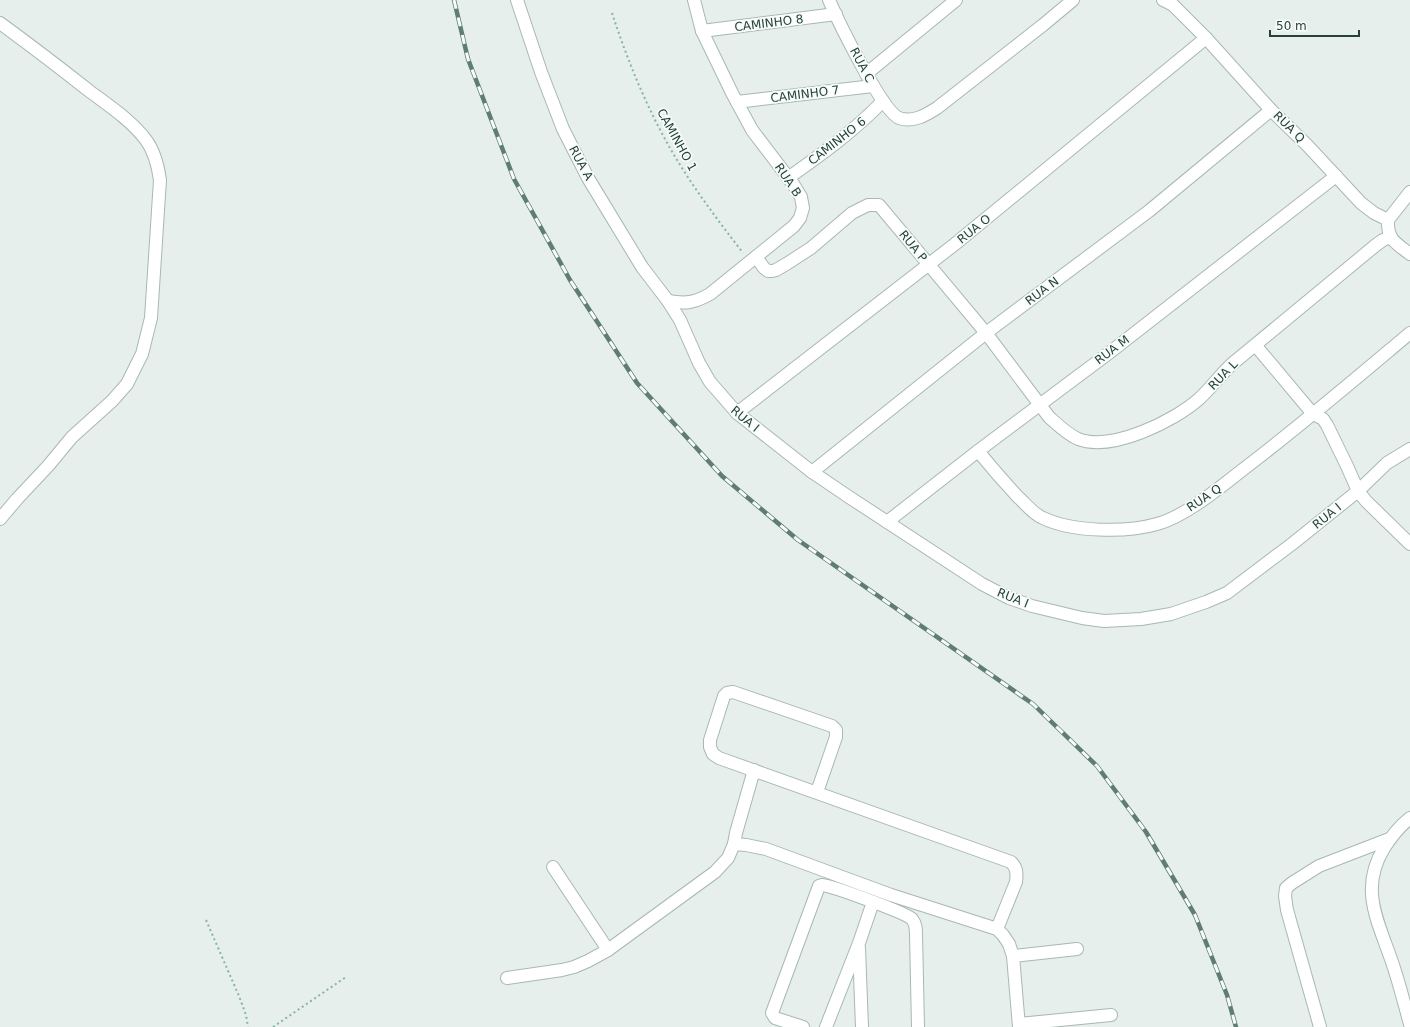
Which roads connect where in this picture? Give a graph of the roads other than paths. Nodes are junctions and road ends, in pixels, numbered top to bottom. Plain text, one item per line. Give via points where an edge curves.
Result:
1 (517, 0) edge
2 (694, 0) edge
3 (956, 0) edge
4 (1072, 0) edge
5 (1163, 0) edge
6 (833, 4) edge
7 (0, 23) edge
8 (702, 31) junction
9 (1206, 38) junction
10 (866, 74) junction
11 (874, 86) junction
12 (883, 101) junction
13 (737, 102) junction
14 (1272, 110) junction
15 (1336, 176) junction
16 (788, 178) junction
17 (1410, 192) edge
18 (1388, 220) junction
19 (1391, 237) junction
20 (1410, 254) edge
21 (753, 260) junction
22 (928, 265) junction
23 (671, 306) junction
24 (986, 333) junction
25 (1410, 333) edge
26 (1256, 346) junction
27 (1040, 405) junction
28 (736, 413) junction
29 (1313, 414) junction
30 (1410, 449) edge
31 (978, 452) junction
32 (812, 472) junction
33 (1358, 491) junction
34 (0, 519) edge
35 (887, 522) junction
36 (1410, 544) edge
37 (754, 770) junction
38 (817, 792) junction
39 (1410, 818) edge
40 (1389, 839) junction
41 (734, 844) junction
42 (553, 867) dead end
43 (873, 902) junction
44 (997, 929) junction
45 (859, 943) junction
46 (1077, 949) dead end
47 (608, 950) junction
48 (1013, 956) junction
49 (507, 978) dead end
50 (1111, 1015) dead end
51 (1410, 1024) edge
52 (1019, 1026) edge
53 (803, 1027) edge
54 (826, 1027) edge
55 (862, 1027) edge
56 (918, 1027) edge
57 (1320, 1027) edge

1 - 23 street, RUA A via 564,130 588,178 642,267
2 - 8 street, RUA B
3 - 10 street
4 - 12 street, RUA C via 937,108 917,119 899,118
5 - 9 street, RUA Q via 1172,5
6 - 8 street, CAMINHO 8
6 - 10 street, RUA C
7 - 34 street via 136,128 154,153 160,180 151,318 142,354 124,388 72,436
8 - 13 street, RUA B
9 - 14 street, RUA Q
9 - 22 street, RUA O
10 - 11 street, RUA C
11 - 12 street, RUA C
11 - 13 street, CAMINHO 7
12 - 16 street, CAMINHO 6 via 842,140
13 - 16 street, RUA B via 752,130
14 - 15 street, RUA Q
14 - 24 street, RUA N via 1149,211
15 - 18 street, RUA Q via 1361,203 1374,214
15 - 27 street, RUA M
16 - 21 street, RUA B via 801,198 803,208 800,218
17 - 18 street
18 - 19 street
19 - 20 street
19 - 26 street, RUA L via 1376,245
21 - 22 street, RUA P via 768,270 776,270 811,248 852,213 873,204 882,208
21 - 23 street, RUA B via 710,294 697,301
22 - 24 street, RUA P
22 - 28 street, RUA O
23 - 28 street, RUA I via 710,382
24 - 27 street, RUA P
24 - 32 street, RUA N
25 - 29 street, RUA Q
26 - 27 street, RUA L via 1232,364 1210,389 1187,409 1153,428 1132,436 1101,442 1078,439 1060,427
26 - 29 street
27 - 31 street, RUA M
28 - 32 street, RUA I
29 - 31 street, RUA Q via 1190,508 1158,524 1133,529 1076,527 1042,518 1005,484
29 - 33 street via 1323,419 1332,433
30 - 33 street, RUA I via 1387,463
31 - 35 street, RUA M
32 - 35 street, RUA I
33 - 35 street, RUA I via 1227,593 1171,614 1141,619 1104,621 1082,618 1009,598 982,584
33 - 36 street
37 - 38 street
37 - 38 street via 719,758 710,748 710,740 724,696 730,692 832,726 836,730 836,737
37 - 41 street
38 - 44 street via 1011,862 1016,867 1016,882
39 - 40 street
40 - 51 street via 1374,869 1372,896 1374,911
40 - 57 street via 1319,866 1286,888 1287,910
41 - 44 street via 766,849 891,895
41 - 47 street via 728,858 715,872
42 - 47 street
43 - 45 street
43 - 53 street via 825,885 819,886 772,1013 775,1018
43 - 56 street via 911,918 915,924
44 - 48 street via 1009,944
45 - 54 street
45 - 55 street
46 - 48 street
47 - 49 street via 574,967
48 - 52 street
50 - 52 street

